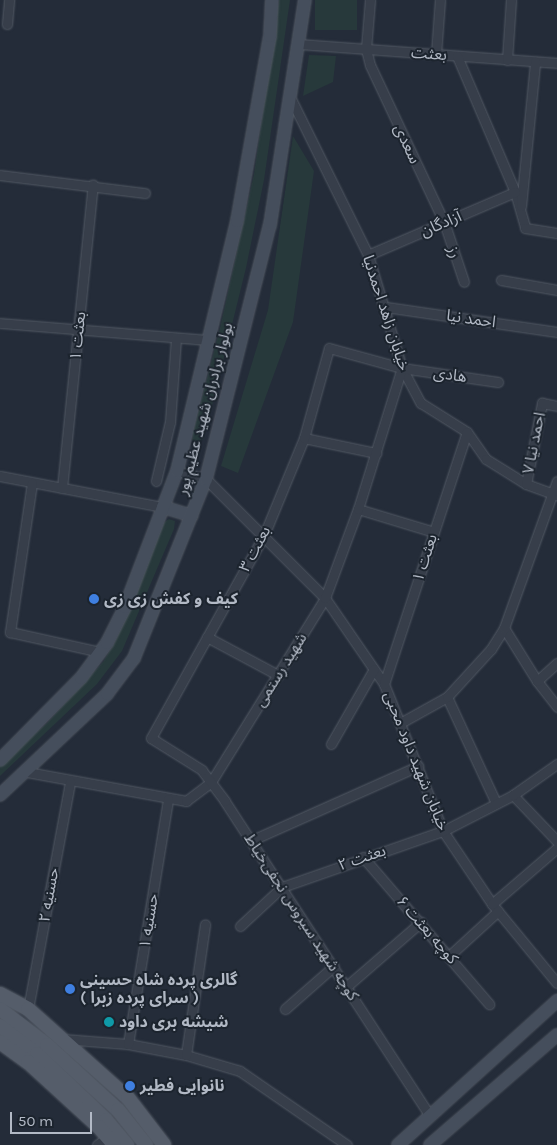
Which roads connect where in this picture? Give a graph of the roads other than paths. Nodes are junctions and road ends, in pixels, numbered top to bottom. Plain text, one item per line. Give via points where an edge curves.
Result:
1 (10, 0) edge
2 (272, 0) edge
3 (305, 0) edge
4 (370, 0) edge
5 (440, 0) edge
6 (512, 0) edge
7 (7, 24) dead end
8 (300, 44) junction
9 (366, 49) junction
10 (436, 54) junction
11 (457, 56) junction
12 (507, 60) junction
13 (535, 62) junction
14 (557, 63) edge
15 (291, 99) junction
16 (0, 175) edge
17 (93, 185) junction
18 (515, 192) junction
19 (146, 193) dead end
20 (520, 211) junction
21 (444, 222) junction
22 (557, 232) edge
23 (368, 255) junction
24 (501, 280) dead end
25 (464, 282) dead end
26 (557, 290) edge
27 (386, 307) junction
28 (0, 323) edge
29 (79, 332) junction
30 (557, 332) edge
31 (176, 338) junction
32 (209, 340) junction
33 (330, 348) joint
34 (402, 368) junction
35 (498, 382) dead end
36 (557, 406) edge
37 (467, 432) junction
38 (304, 438) junction
39 (376, 453) junction
40 (177, 471) junction
41 (0, 476) edge
42 (206, 479) junction
43 (156, 481) dead end
44 (557, 481) edge
45 (32, 483) junction
46 (526, 484) junction
47 (62, 488) junction
48 (555, 493) edge
49 (163, 507) junction
50 (358, 509) junction
51 (192, 516) junction
52 (434, 532) junction
53 (264, 535) junction
54 (325, 598) junction
55 (504, 628) junction
56 (207, 637) junction
57 (100, 652) junction
58 (557, 663) edge
59 (374, 669) junction
60 (278, 675) junction
61 (537, 681) junction
62 (384, 684) junction
63 (447, 697) junction
64 (557, 707) edge
65 (402, 722) junction
66 (151, 738) joint
67 (331, 744) dead end
68 (0, 760) edge
69 (557, 764) edge
70 (418, 766) junction
71 (27, 772) junction
72 (70, 782) junction
73 (211, 782) junction
74 (0, 795) edge
75 (513, 795) junction
76 (168, 799) junction
77 (496, 803) junction
78 (443, 831) junction
79 (252, 840) junction
80 (557, 841) edge
81 (557, 848) edge
82 (363, 857) junction
83 (282, 887) junction
84 (495, 908) junction
85 (421, 922) junction
86 (205, 924) dead end
87 (240, 926) dead end
88 (450, 955) junction
89 (334, 966) junction
90 (557, 983) edge
91 (347, 986) junction
92 (0, 994) edge
93 (557, 1001) edge
94 (489, 1004) dead end
95 (0, 1009) edge
96 (28, 1009) junction
97 (285, 1010) dead end
98 (0, 1026) edge
99 (557, 1035) edge
100 (63, 1039) junction
101 (0, 1042) edge
102 (128, 1044) junction
103 (186, 1055) junction
104 (430, 1116) junction
105 (106, 1142) edge
106 (162, 1144) edge
107 (126, 1145) edge
108 (146, 1145) edge
109 (347, 1145) edge
110 (398, 1145) edge
111 (430, 1145) edge

1 - 7 street
2 - 32 main road, بولوار برادران شهید عظیم‌ پور via 270,36 252,143
3 - 8 main road, بولوار برادران شهید عظیم‌ پور
4 - 9 street, سعدی
5 - 10 street
6 - 12 street
8 - 9 street, بعثت
8 - 15 main road, بولوار برادران شهید عظیم‌ پور
9 - 10 street, بعثت
9 - 21 street, سعدی via 370,65
10 - 11 street, بعثت
11 - 12 street, بعثت
11 - 18 street
12 - 13 street, بعثت
13 - 14 street, بعثت
13 - 20 street
15 - 23 street, خیابان زاهد احمدنیا
15 - 42 main road, بولوار برادران شهید عظیم‌ پور via 270,225
16 - 17 street
17 - 19 street
17 - 29 street, بعثت ۱
18 - 20 street
18 - 21 street, آزادگان
20 - 22 street via 525,228
21 - 23 street, آزادگان
21 - 25 street, رز
23 - 27 street, خیابان زاهد احمدنیا
24 - 26 street
27 - 30 street, احمد نیا
27 - 34 street, خیابان زاهد احمدنیا
28 - 29 street
29 - 31 street
29 - 47 street, بعثت ۱
31 - 32 street
31 - 43 street via 170,422
32 - 40 main road, بولوار برادران شهید عظیم‌ پور
33 - 34 street, هادی
33 - 38 street, بعثت ۳
34 - 35 street, هادی
34 - 37 street, خیابان زاهد احمدنیا via 421,403
34 - 39 street, شهید رستمی
36 - 46 street, احمد نیا ۷ via 542,403
37 - 46 street, خیابان زاهد احمدنیا via 486,459
37 - 52 street, بعثت ۱
38 - 39 street
38 - 53 street, بعثت ۳
39 - 50 street, شهید رستمی
40 - 42 street
40 - 49 main road, بولوار برادران شهید عظیم‌ پور
41 - 45 street
42 - 51 main road, بولوار برادران شهید عظیم‌ پور
42 - 53 street, خیابان شهید داود محبی
44 - 48 street
45 - 47 street
45 - 57 street via 10,632
46 - 48 street, خیابان زاهد احمدنیا
47 - 49 street
48 - 55 street
49 - 51 main road
49 - 57 main road, بولوار برادران شهید عظیم‌ پور via 125,607
50 - 52 street
50 - 54 street, شهید رستمی
51 - 71 main road, بولوار برادران شهید عظیم‌ پور via 134,658 107,694
52 - 62 street, بعثت ۱
53 - 54 street, خیابان شهید داود محبی
53 - 56 street, بعثت ۳
54 - 59 street, خیابان شهید داود محبی
54 - 60 street, شهید رستمی
55 - 61 street
55 - 63 street via 491,649
56 - 60 street
56 - 66 street, بعثت ۳
57 - 68 main road, بولوار برادران شهید عظیم‌ پور via 81,678
58 - 61 street
59 - 62 street, خیابان شهید داود محبی
59 - 67 street
60 - 73 street, شهید رستمی
61 - 64 street
62 - 65 street, خیابان شهید داود محبی
63 - 65 street
63 - 77 street
65 - 70 street, خیابان شهید داود محبی
66 - 73 street, کوچه شهید سیروس نجفی‌خیاط via 202,770
69 - 75 street, بعثت ۲
70 - 78 street, خیابان شهید داود محبی
70 - 79 street
71 - 72 street, شهید رستمی
71 - 74 main road, بولوار برادران شهید عظیم‌ پور
72 - 76 street, شهید رستمی
72 - 96 street, حسنیه ۲
73 - 76 street, شهید رستمی via 186,801
73 - 79 street, کوچه شهید سیروس نجفی‌خیاط
75 - 77 street, بعثت ۲
75 - 80 street
76 - 102 street, حسنیه ۱
77 - 78 street, بعثت ۲
78 - 82 street, بعثت ۲
78 - 84 street, خیابان شهید داود محبی
79 - 83 street, کوچه شهید سیروس نجفی‌خیاط
81 - 84 street
82 - 83 street, بعثت ۲
82 - 85 street, کوچه بعثت ۶
83 - 87 street
83 - 89 street, کوچه شهید سیروس نجفی‌خیاط
84 - 88 street
84 - 90 street, خیابان شهید داود محبی
85 - 88 street, کوچه بعثت ۶
85 - 91 street
86 - 103 street
88 - 94 street, کوچه بعثت ۶
89 - 91 street, کوچه شهید سیروس نجفی‌خیاط
89 - 97 street
91 - 104 street, کوچه شهید سیروس نجفی‌خیاط
92 - 96 main road
93 - 104 main road
95 - 108 main road via 46,1045 118,1110
96 - 100 main road
98 - 107 main road via 37,1054 106,1120
99 - 111 main road
100 - 102 street
100 - 106 main road via 128,1098
101 - 105 main road via 28,1062
102 - 103 street
103 - 109 street via 240,1071
104 - 110 main road

